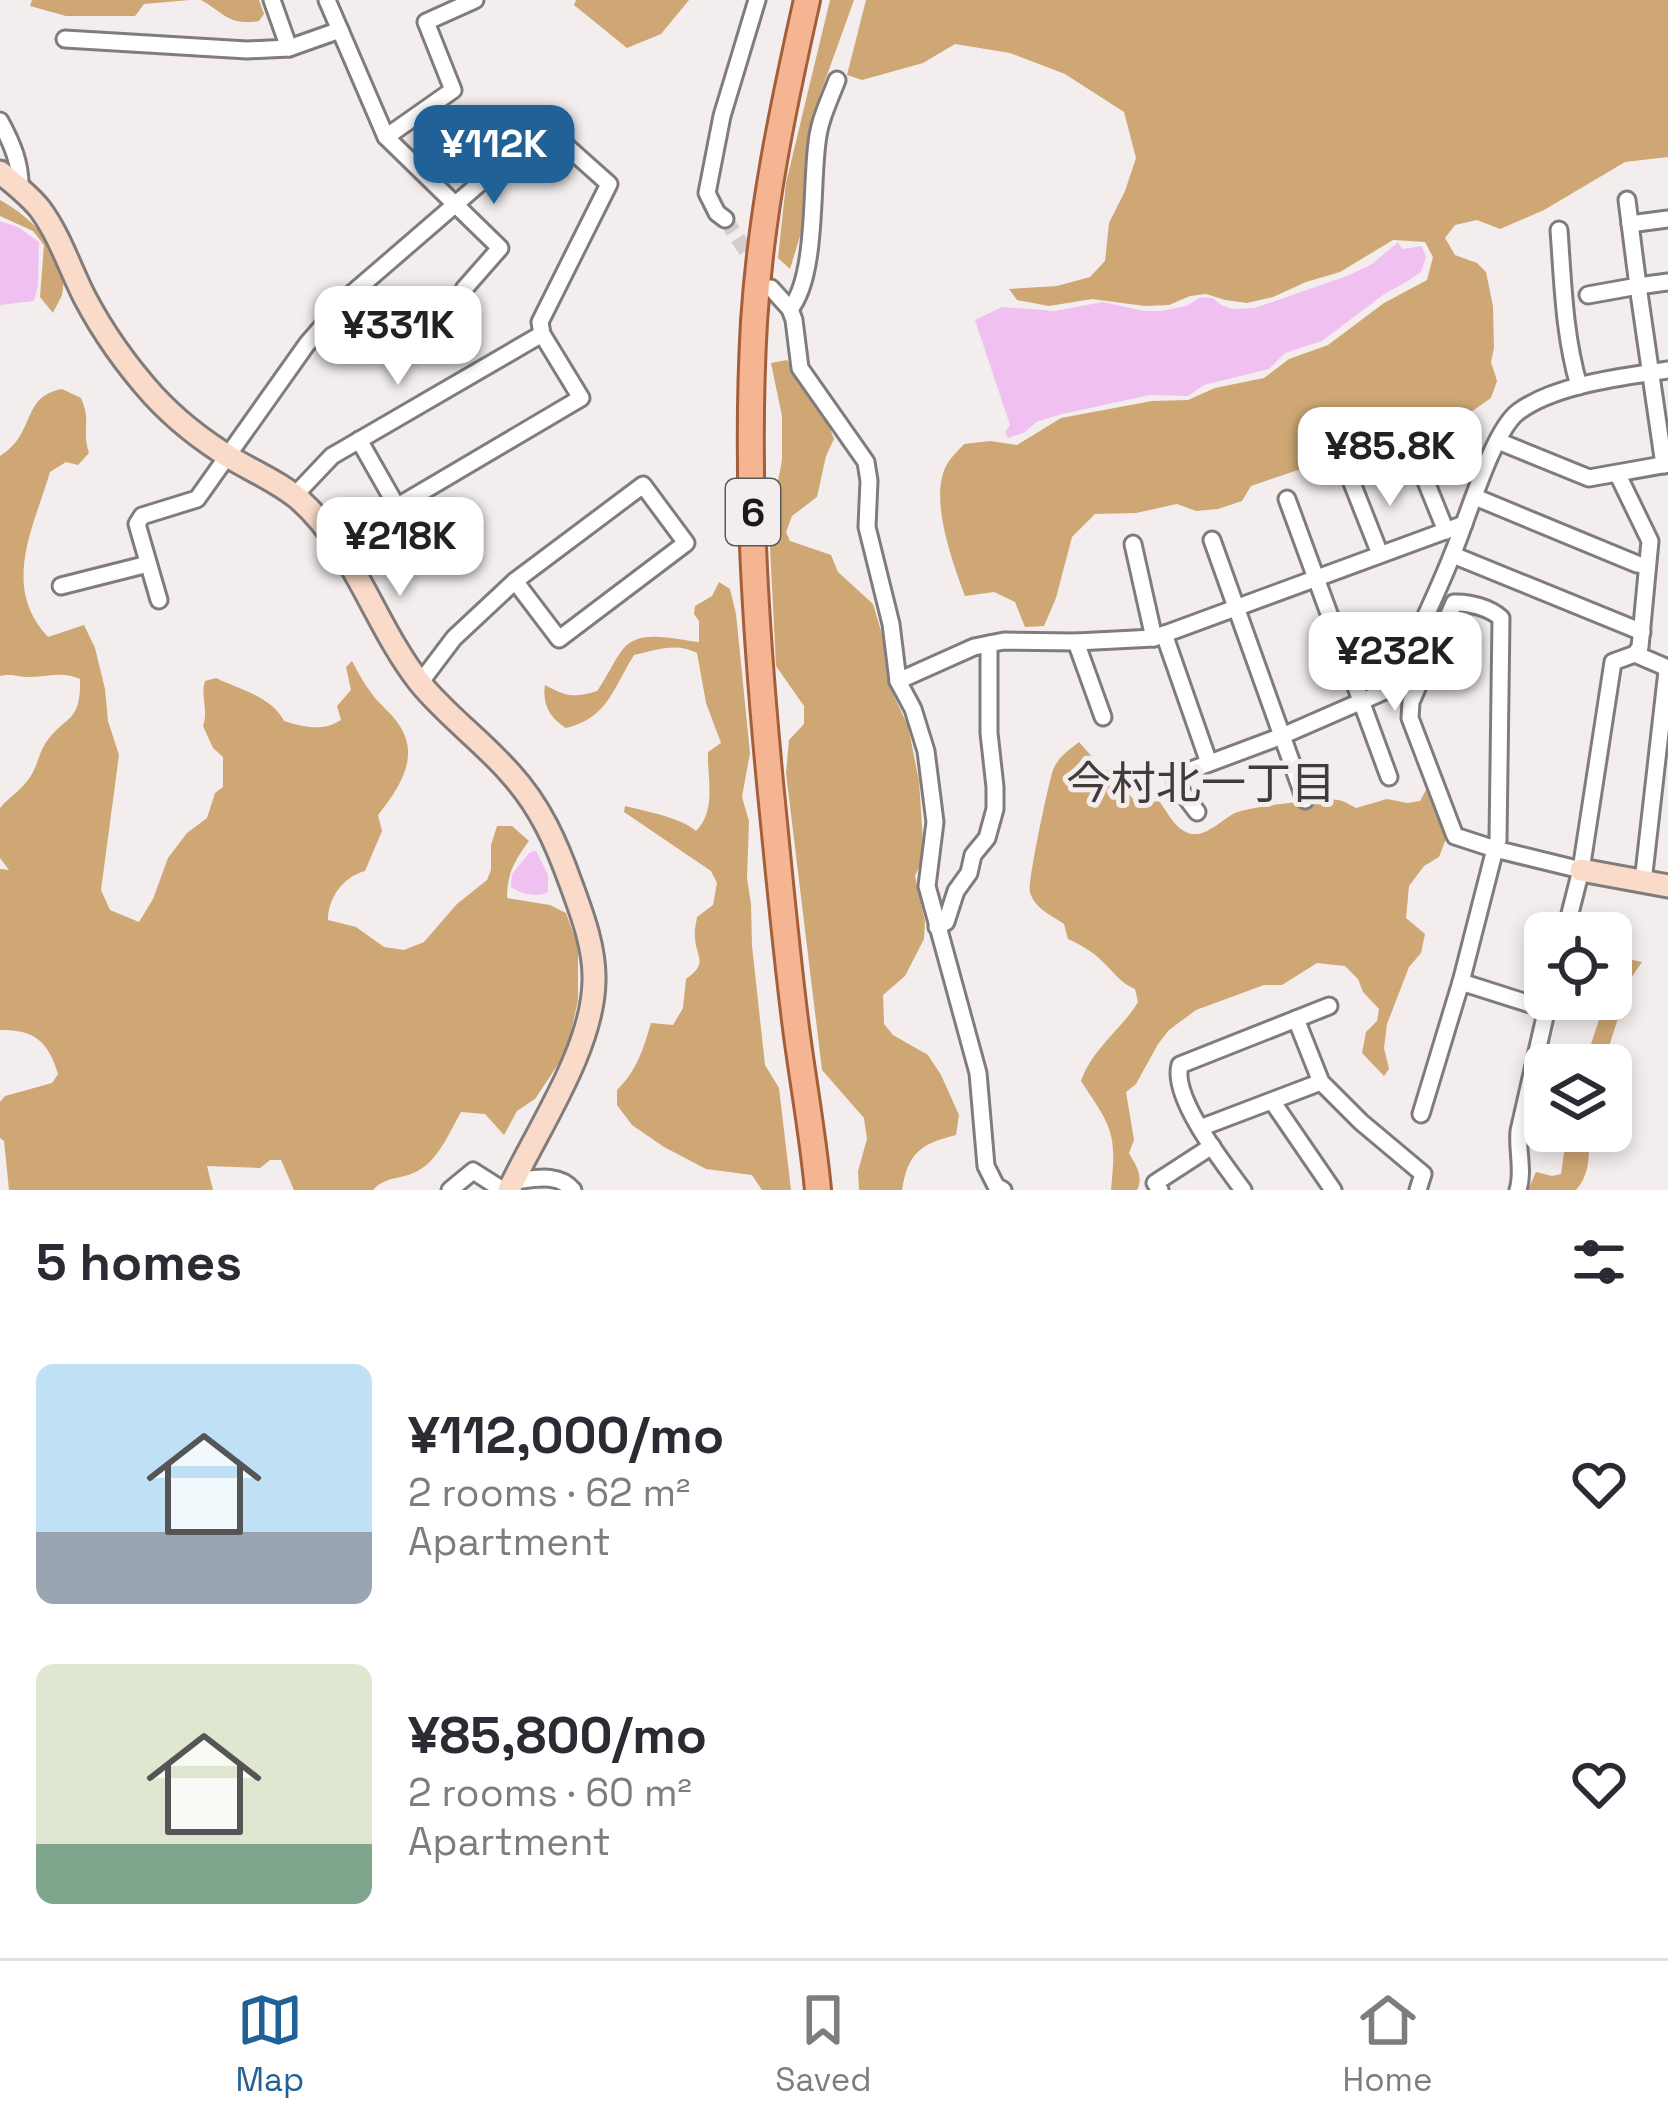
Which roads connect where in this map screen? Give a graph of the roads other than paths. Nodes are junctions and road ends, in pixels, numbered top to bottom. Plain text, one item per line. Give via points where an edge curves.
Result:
1 (272, 0) edge
2 (327, 0) edge
3 (475, 0) edge
4 (757, 0) edge
5 (807, 0) edge
6 (340, 30) junction
7 (65, 39) dead end
8 (289, 48) junction
9 (837, 80) dead end
10 (0, 121) edge
11 (386, 136) junction
12 (0, 172) edge
13 (20, 189) junction
14 (1627, 200) dead end
15 (454, 204) junction
16 (724, 219) tunnel mouth
17 (1668, 219) edge
18 (1630, 224) junction
19 (1559, 230) dead end
20 (1668, 282) edge
21 (1638, 286) junction
22 (771, 288) tunnel mouth
23 (464, 289) dead end
24 (1588, 295) dead end
25 (790, 309) junction
26 (542, 334) junction
27 (1668, 370) edge
28 (1650, 373) junction
29 (1579, 386) junction
30 (359, 440) junction
31 (1498, 441) junction
32 (227, 455) junction
33 (1416, 457) dead end
34 (1666, 465) edge
35 (1618, 475) junction
36 (1352, 483) dead end
37 (295, 495) junction
38 (1475, 496) junction
39 (1287, 500) dead end
40 (396, 505) junction
41 (1464, 524) junction
42 (1445, 531) junction
43 (1212, 540) dead end
44 (337, 542) junction
45 (1133, 544) dead end
46 (1380, 554) junction
47 (1453, 556) junction
48 (148, 564) junction
49 (1647, 566) junction
50 (1315, 578) junction
51 (515, 581) junction
52 (61, 586) dead end
53 (159, 600) dead end
54 (1237, 606) junction
55 (1642, 632) junction
56 (1159, 636) junction
57 (1076, 642) junction
58 (989, 644) junction
59 (1634, 654) junction
60 (898, 681) junction
61 (420, 683) junction
62 (1361, 701) junction
63 (1103, 717) dead end
64 (1282, 736) junction
65 (1209, 763) junction
66 (1389, 777) dead end
67 (1305, 800) dead end
68 (1197, 812) dead end
69 (1495, 850) junction
70 (1581, 870) junction
71 (1642, 882) junction
72 (1668, 886) edge
73 (1570, 912) edge
74 (938, 927) junction
75 (1461, 982) junction
76 (1524, 998) edge
77 (1329, 1006) dead end
78 (1296, 1019) junction
79 (1543, 1020) edge
80 (796, 1028) junction
81 (1321, 1082) junction
82 (1272, 1101) junction
83 (1420, 1114) dead end
84 (1200, 1128) junction
85 (1212, 1146) junction
86 (508, 1187) edge
87 (450, 1190) edge
88 (573, 1190) edge
89 (806, 1190) edge
90 (818, 1190) edge
91 (1003, 1190) edge
92 (1160, 1190) edge
93 (1243, 1190) edge
94 (1333, 1190) edge
95 (1418, 1190) edge
96 (1518, 1190) edge

1 - 8 street
2 - 6 street
3 - 11 street via 426,22 453,90
4 - 16 street via 707,193
5 - 80 main road, 6 via 766,207 752,384 764,721
6 - 8 street
6 - 11 street
7 - 8 street
9 - 25 street via 816,143 802,289
10 - 13 street
11 - 15 street
12 - 13 street
13 - 32 street via 58,238 132,370 172,414
14 - 18 street
15 - 23 street via 500,248
15 - 26 street via 545,127 609,184 540,322
15 - 32 street via 334,313
17 - 18 street
18 - 21 street
19 - 29 street
20 - 21 street
21 - 24 street
21 - 28 street
22 - 25 street
25 - 60 street via 800,368 866,462 867,527
26 - 30 street
26 - 40 street via 581,398
27 - 28 street
28 - 29 street
28 - 34 street
29 - 31 street via 1515,414
30 - 37 street
30 - 40 street
31 - 35 street via 1589,478
31 - 38 street
32 - 37 street
32 - 48 street via 197,499 142,516
33 - 42 street
34 - 35 street
35 - 49 street via 1650,541
36 - 46 street
37 - 44 street
38 - 41 street
38 - 49 street
39 - 50 street
40 - 44 street
41 - 42 street
41 - 47 street
42 - 46 street
43 - 54 street
44 - 61 street
45 - 56 street
46 - 50 street
47 - 55 street
47 - 62 street via 1392,688
48 - 52 street
48 - 53 street
49 - 55 street
50 - 54 street
50 - 62 street
51 - 51 street via 643,485 686,544 559,639
51 - 61 street
54 - 56 street
54 - 64 street
55 - 59 street
56 - 57 street
56 - 65 street
57 - 58 street
57 - 63 street
58 - 60 street
58 - 74 street via 995,809
59 - 70 street via 1613,662
59 - 71 street via 1666,671
60 - 74 street via 926,751 935,822 927,886
61 - 86 street via 541,812 593,957 583,1040
62 - 64 street
62 - 66 street
64 - 65 street
64 - 67 street
65 - 68 street via 1175,776
69 - 69 street via 1455,836 1410,718 1454,603 1501,618
69 - 70 street
69 - 75 street
70 - 71 street
70 - 73 street
71 - 72 street
74 - 91 street via 977,1073 986,1166
75 - 76 street
75 - 83 street
77 - 78 street
78 - 81 street
78 - 84 street via 1180,1064 1176,1078
79 - 96 street via 1519,1131
80 - 89 main road, 6
80 - 90 main road, 6
81 - 82 street
81 - 95 street via 1423,1174
82 - 84 street
82 - 94 street
84 - 85 street
85 - 92 street via 1155,1183
85 - 93 street
86 - 87 street via 473,1171
86 - 88 street via 557,1179

